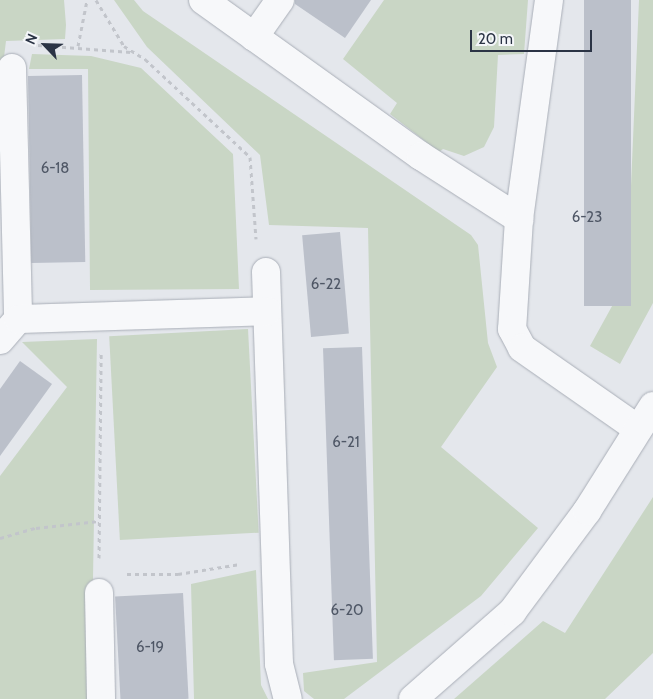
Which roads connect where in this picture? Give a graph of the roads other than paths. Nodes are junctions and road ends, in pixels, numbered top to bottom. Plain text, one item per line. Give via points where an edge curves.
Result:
1 (203, 0) edge
2 (280, 0) edge
3 (549, 0) edge
4 (254, 37) junction
5 (12, 68) road end
6 (519, 218) junction
7 (266, 272) road end
8 (267, 311) junction
9 (18, 319) junction
10 (0, 340) edge
11 (653, 406) edge
12 (638, 429) junction
13 (99, 584) road end
14 (101, 699) edge
15 (288, 699) edge
16 (413, 699) edge

1 - 4 street
2 - 4 street
3 - 6 street
4 - 6 street via 421,156
5 - 9 street
6 - 12 street via 512,329 522,348
7 - 8 street
8 - 9 street
8 - 15 street via 279,664
9 - 10 street
11 - 12 street
12 - 16 street via 587,510 512,612
13 - 14 street

